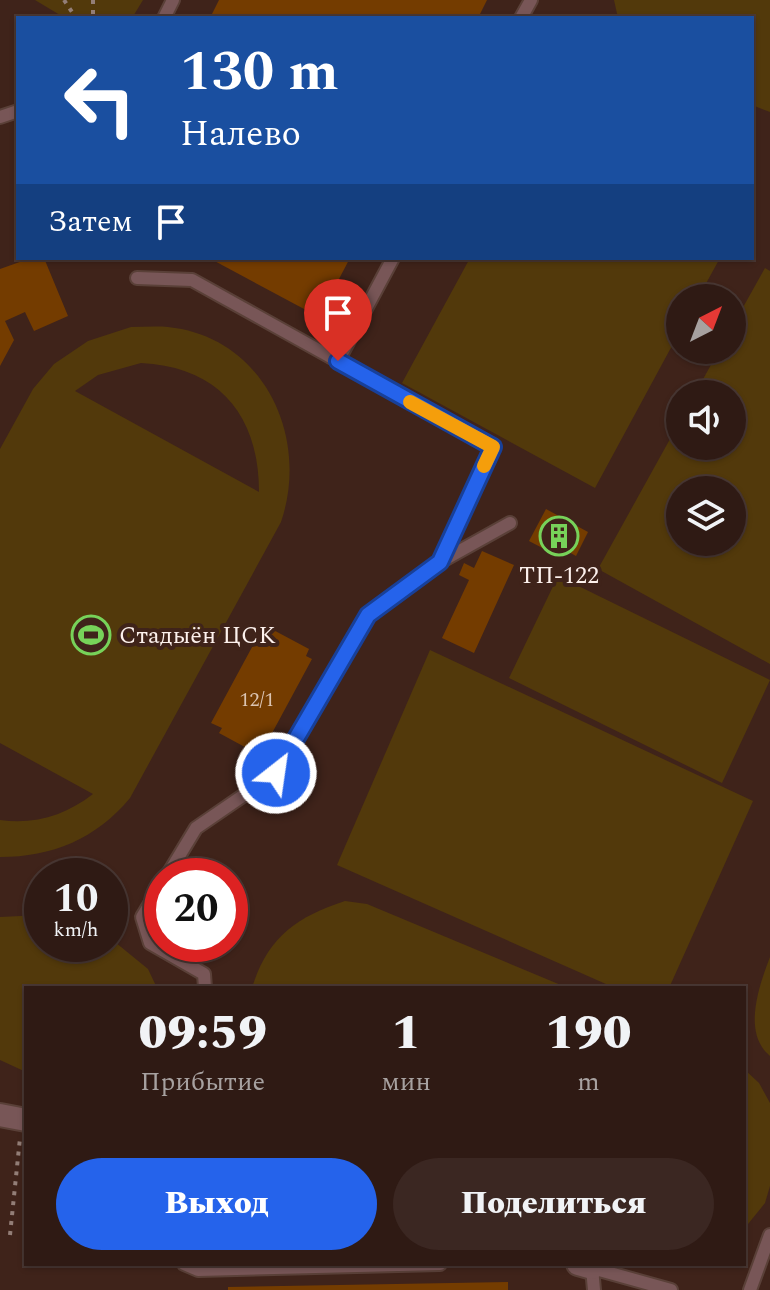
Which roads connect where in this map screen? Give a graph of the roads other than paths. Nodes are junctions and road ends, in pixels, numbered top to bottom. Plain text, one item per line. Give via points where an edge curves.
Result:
1 (392, 260) edge
2 (137, 278) dead end
3 (338, 361) junction
4 (510, 523) dead end
5 (440, 562) junction
6 (178, 858) edge
7 (183, 962) edge
8 (205, 986) edge
9 (770, 1235) edge
10 (189, 1266) edge
11 (359, 1266) edge
12 (588, 1274) edge
13 (671, 1290) edge
14 (750, 1290) edge

1 - 3 lane
2 - 3 lane via 192,280
3 - 5 lane via 493,447
4 - 5 lane
5 - 6 lane via 368,615 276,773 196,828
7 - 8 lane via 204,974
9 - 14 lane
10 - 11 lane
12 - 13 lane

